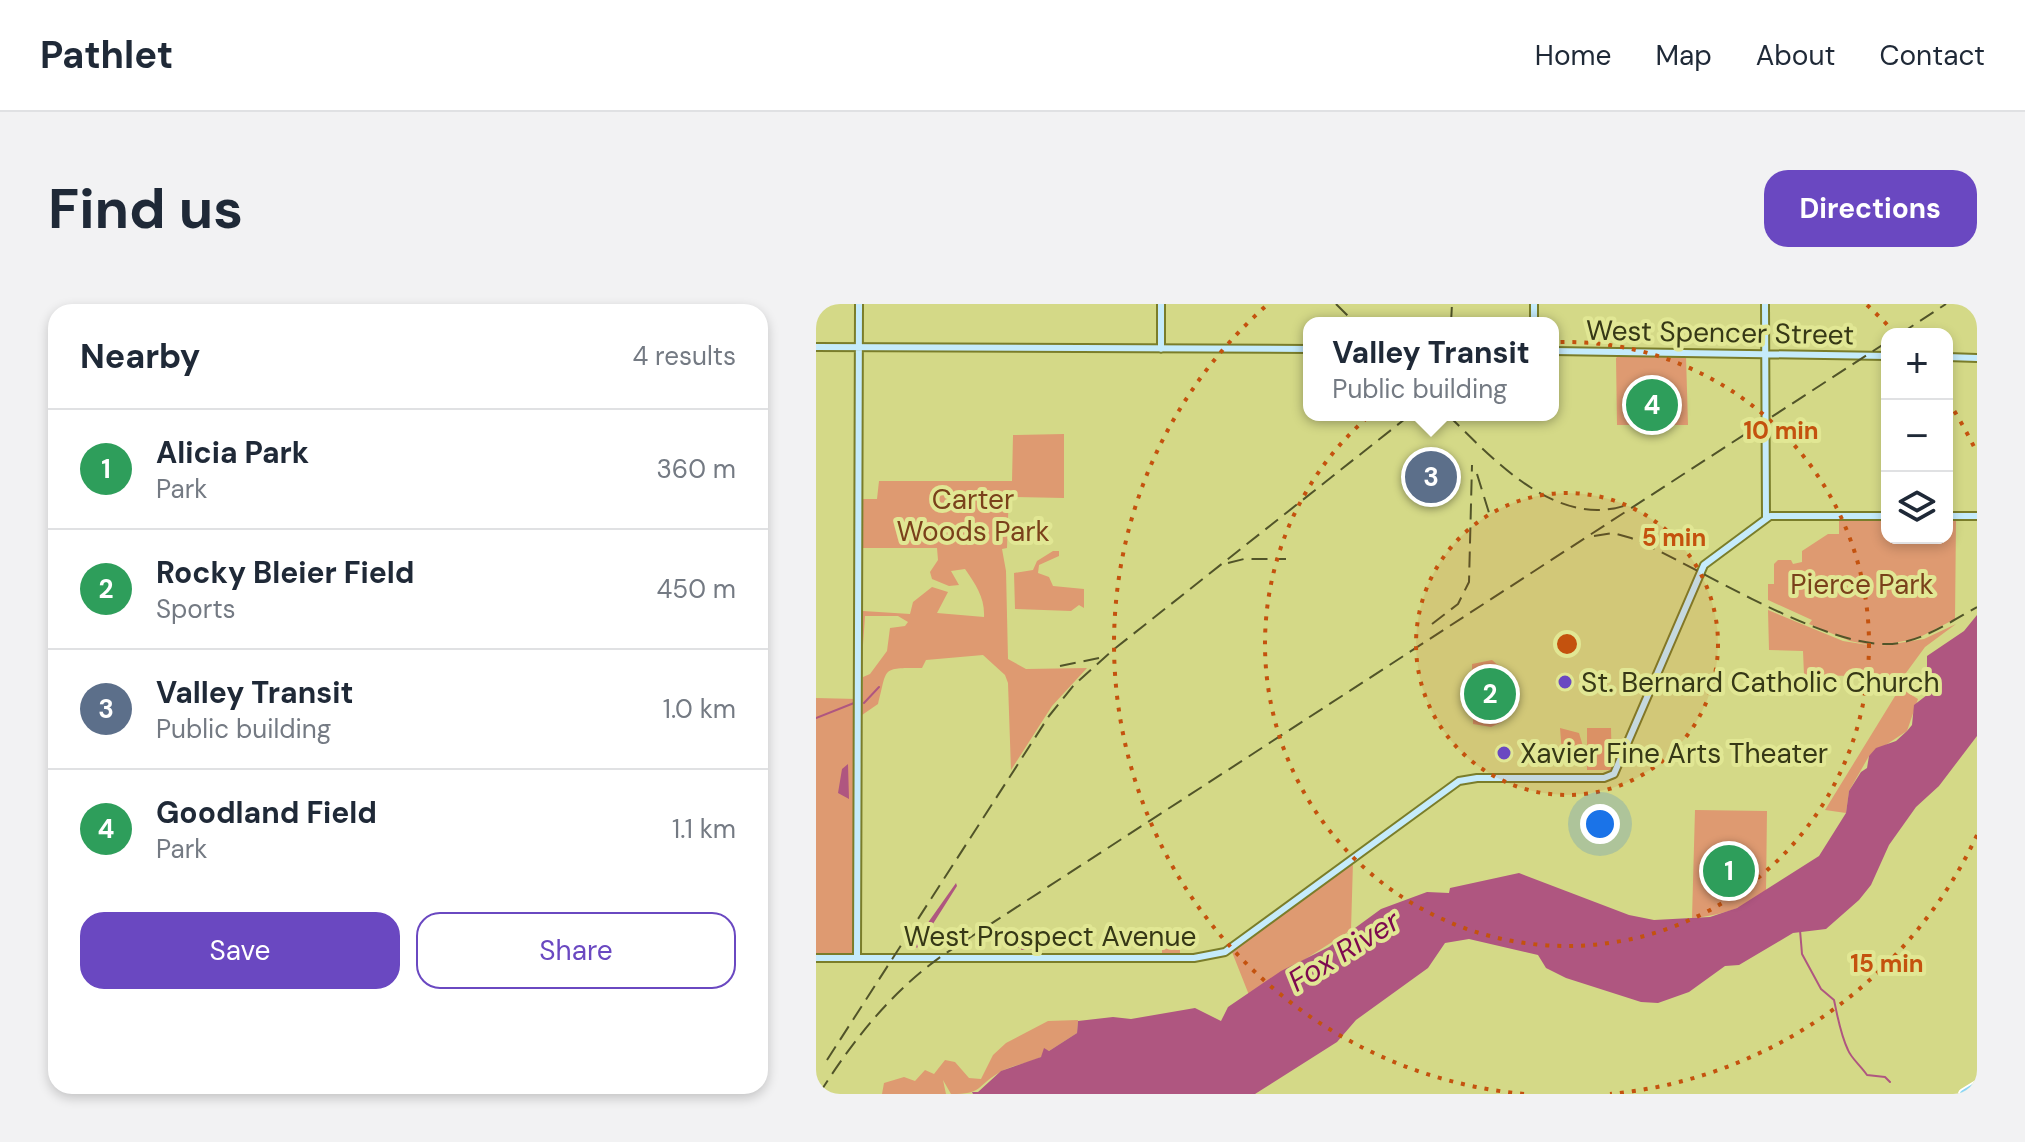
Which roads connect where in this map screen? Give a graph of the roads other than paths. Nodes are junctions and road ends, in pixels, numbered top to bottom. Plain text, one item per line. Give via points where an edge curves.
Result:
1 (859, 304) edge
2 (1161, 304) edge
3 (1765, 304) edge
4 (858, 346) junction
5 (816, 347) edge
6 (1161, 349) junction
7 (1303, 349) edge
8 (1559, 351) edge
9 (1766, 355) junction
10 (1881, 356) edge
11 (1953, 357) edge
12 (1977, 358) edge
13 (1881, 516) edge
14 (1953, 516) edge
15 (1977, 516) edge
16 (1766, 518) junction
17 (816, 958) edge
18 (857, 958) junction
19 (1977, 1086) edge
20 (1964, 1094) edge

1 - 4 main road
2 - 6 main road
3 - 9 main road
4 - 5 main road
4 - 6 main road
4 - 18 main road
6 - 7 main road
8 - 9 main road, West Spencer Street
9 - 10 main road, West Spencer Street
9 - 16 main road
11 - 12 main road
13 - 16 main road
14 - 15 main road
16 - 18 main road, West Prospect Avenue via 1702,569 1614,774 1470,778 1451,786 1251,936 1216,955
17 - 18 main road, West Prospect Avenue
19 - 20 main road

